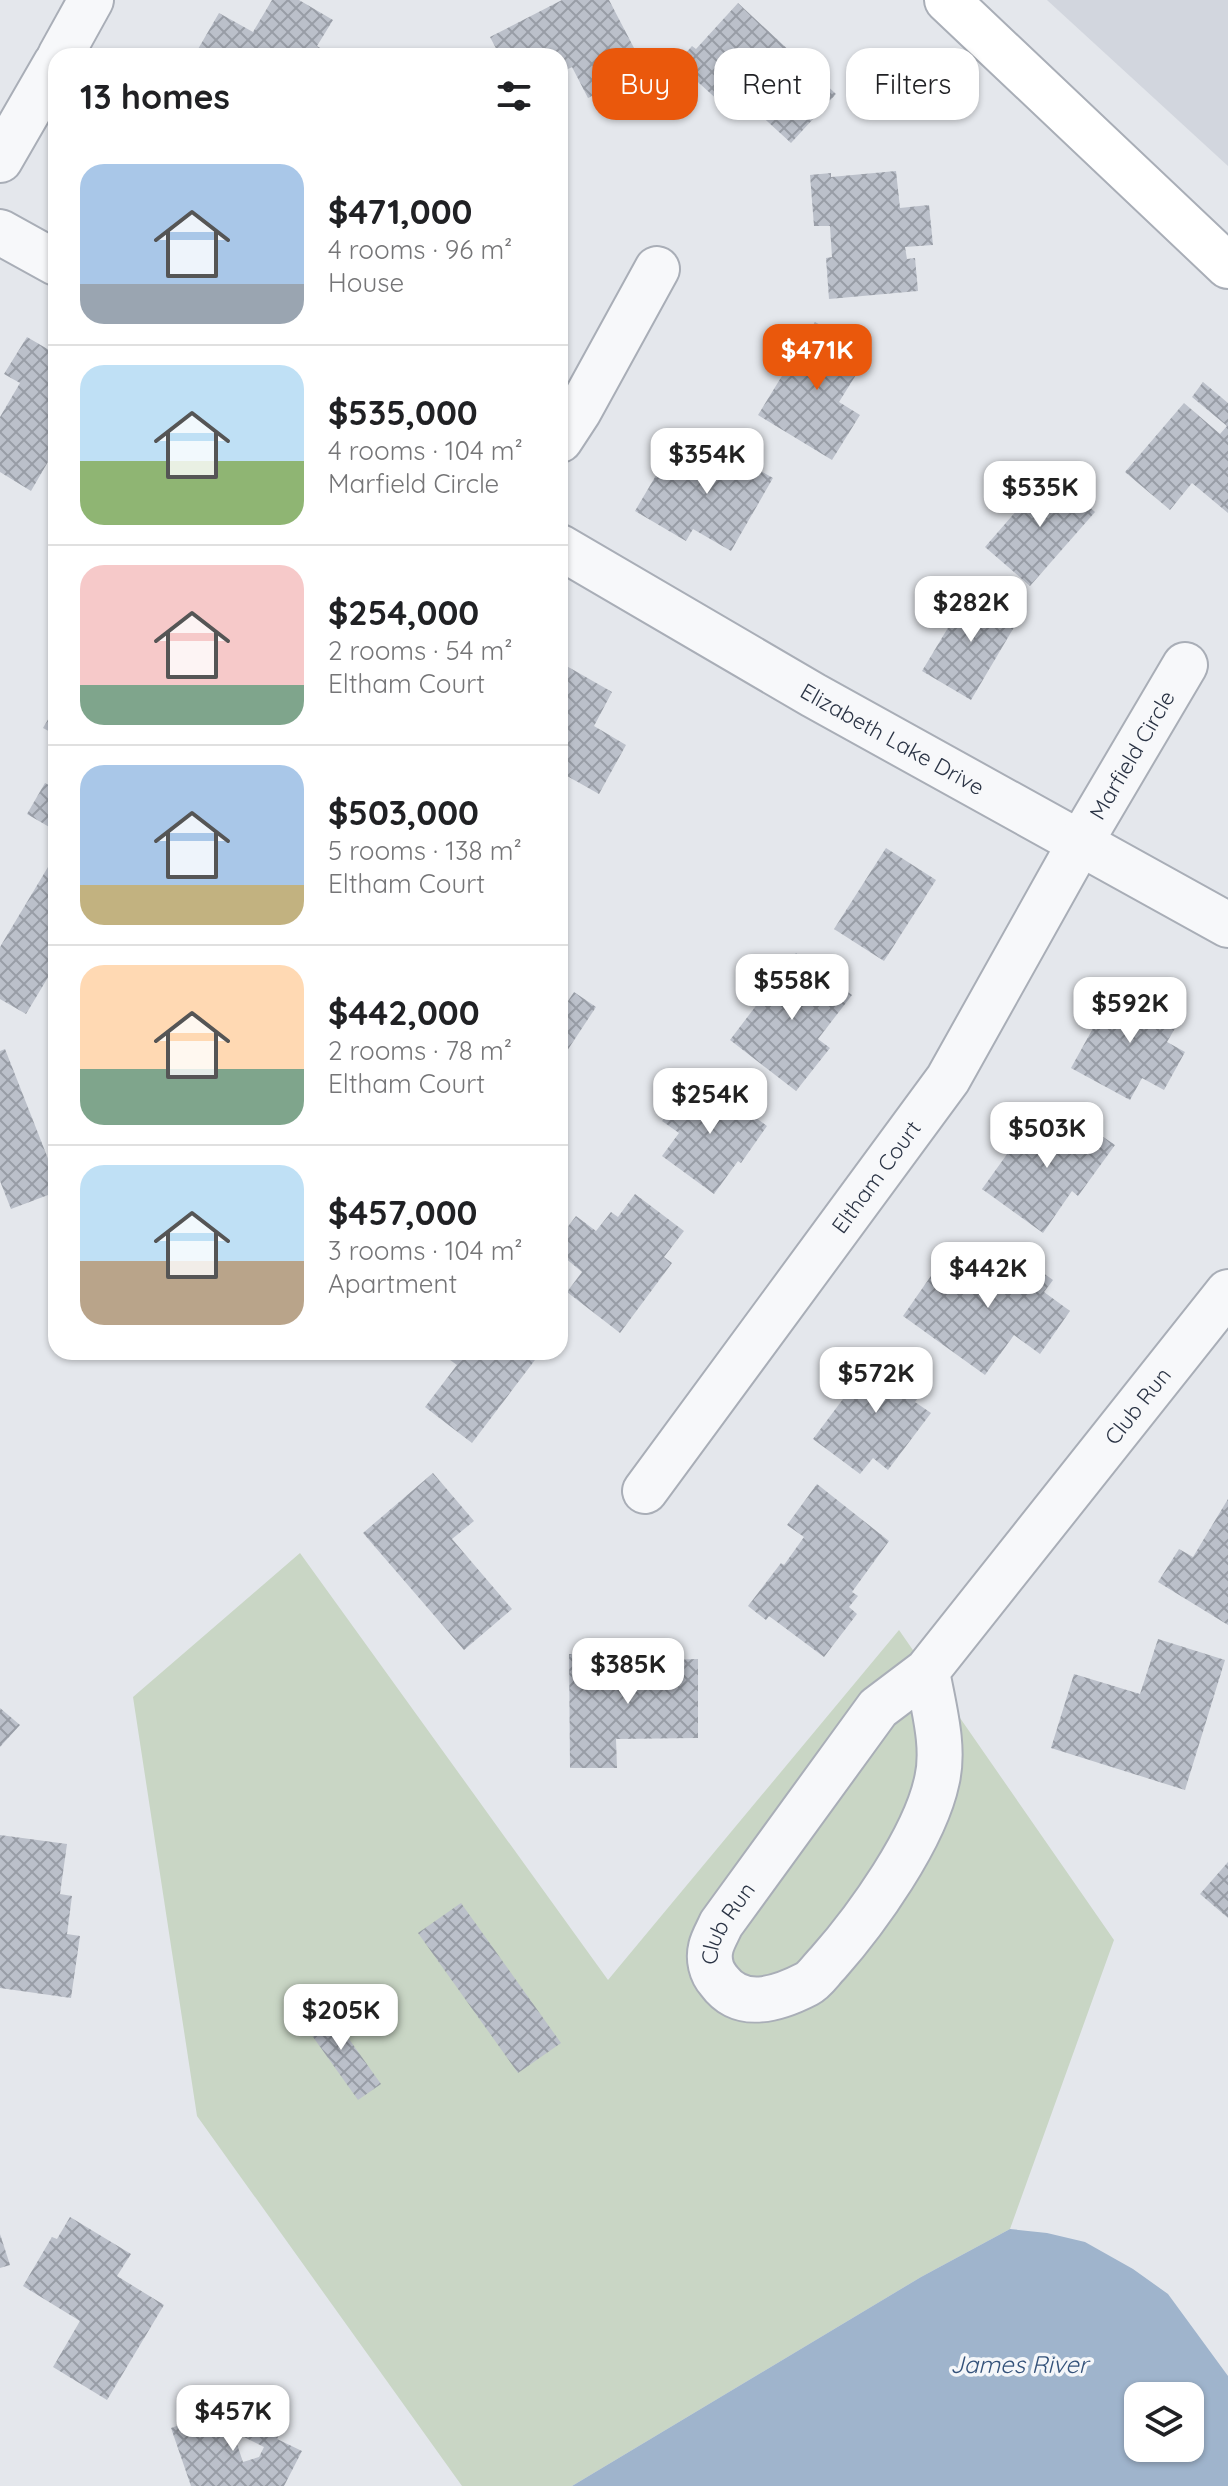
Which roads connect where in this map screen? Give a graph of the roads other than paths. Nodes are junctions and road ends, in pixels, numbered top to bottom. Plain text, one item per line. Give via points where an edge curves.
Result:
1 (91, 0) edge
2 (947, 0) edge
3 (64, 48) edge
4 (48, 77) edge
5 (0, 160) edge
6 (0, 232) edge
7 (48, 259) edge
8 (1228, 266) edge
9 (657, 269) dead end
10 (568, 428) edge
11 (568, 552) edge
12 (1185, 665) dead end
13 (1080, 843) junction
14 (1228, 925) edge
15 (1228, 1292) edge
16 (645, 1491) dead end
17 (927, 1671) junction

1 - 3 street
2 - 8 main road
4 - 5 street
6 - 7 street
9 - 10 street
11 - 13 street, Elizabeth Lake Drive
12 - 13 street, Marfield Circle
13 - 14 street, Elizabeth Lake Drive
13 - 16 street, Eltham Court via 948,1079
15 - 17 street, Club Run
17 - 17 street, Club Run via 878,1708 721,1924 711,1948 712,1972 743,2000 776,1998 810,1982 847,1942 897,1868 929,1808 938,1778

